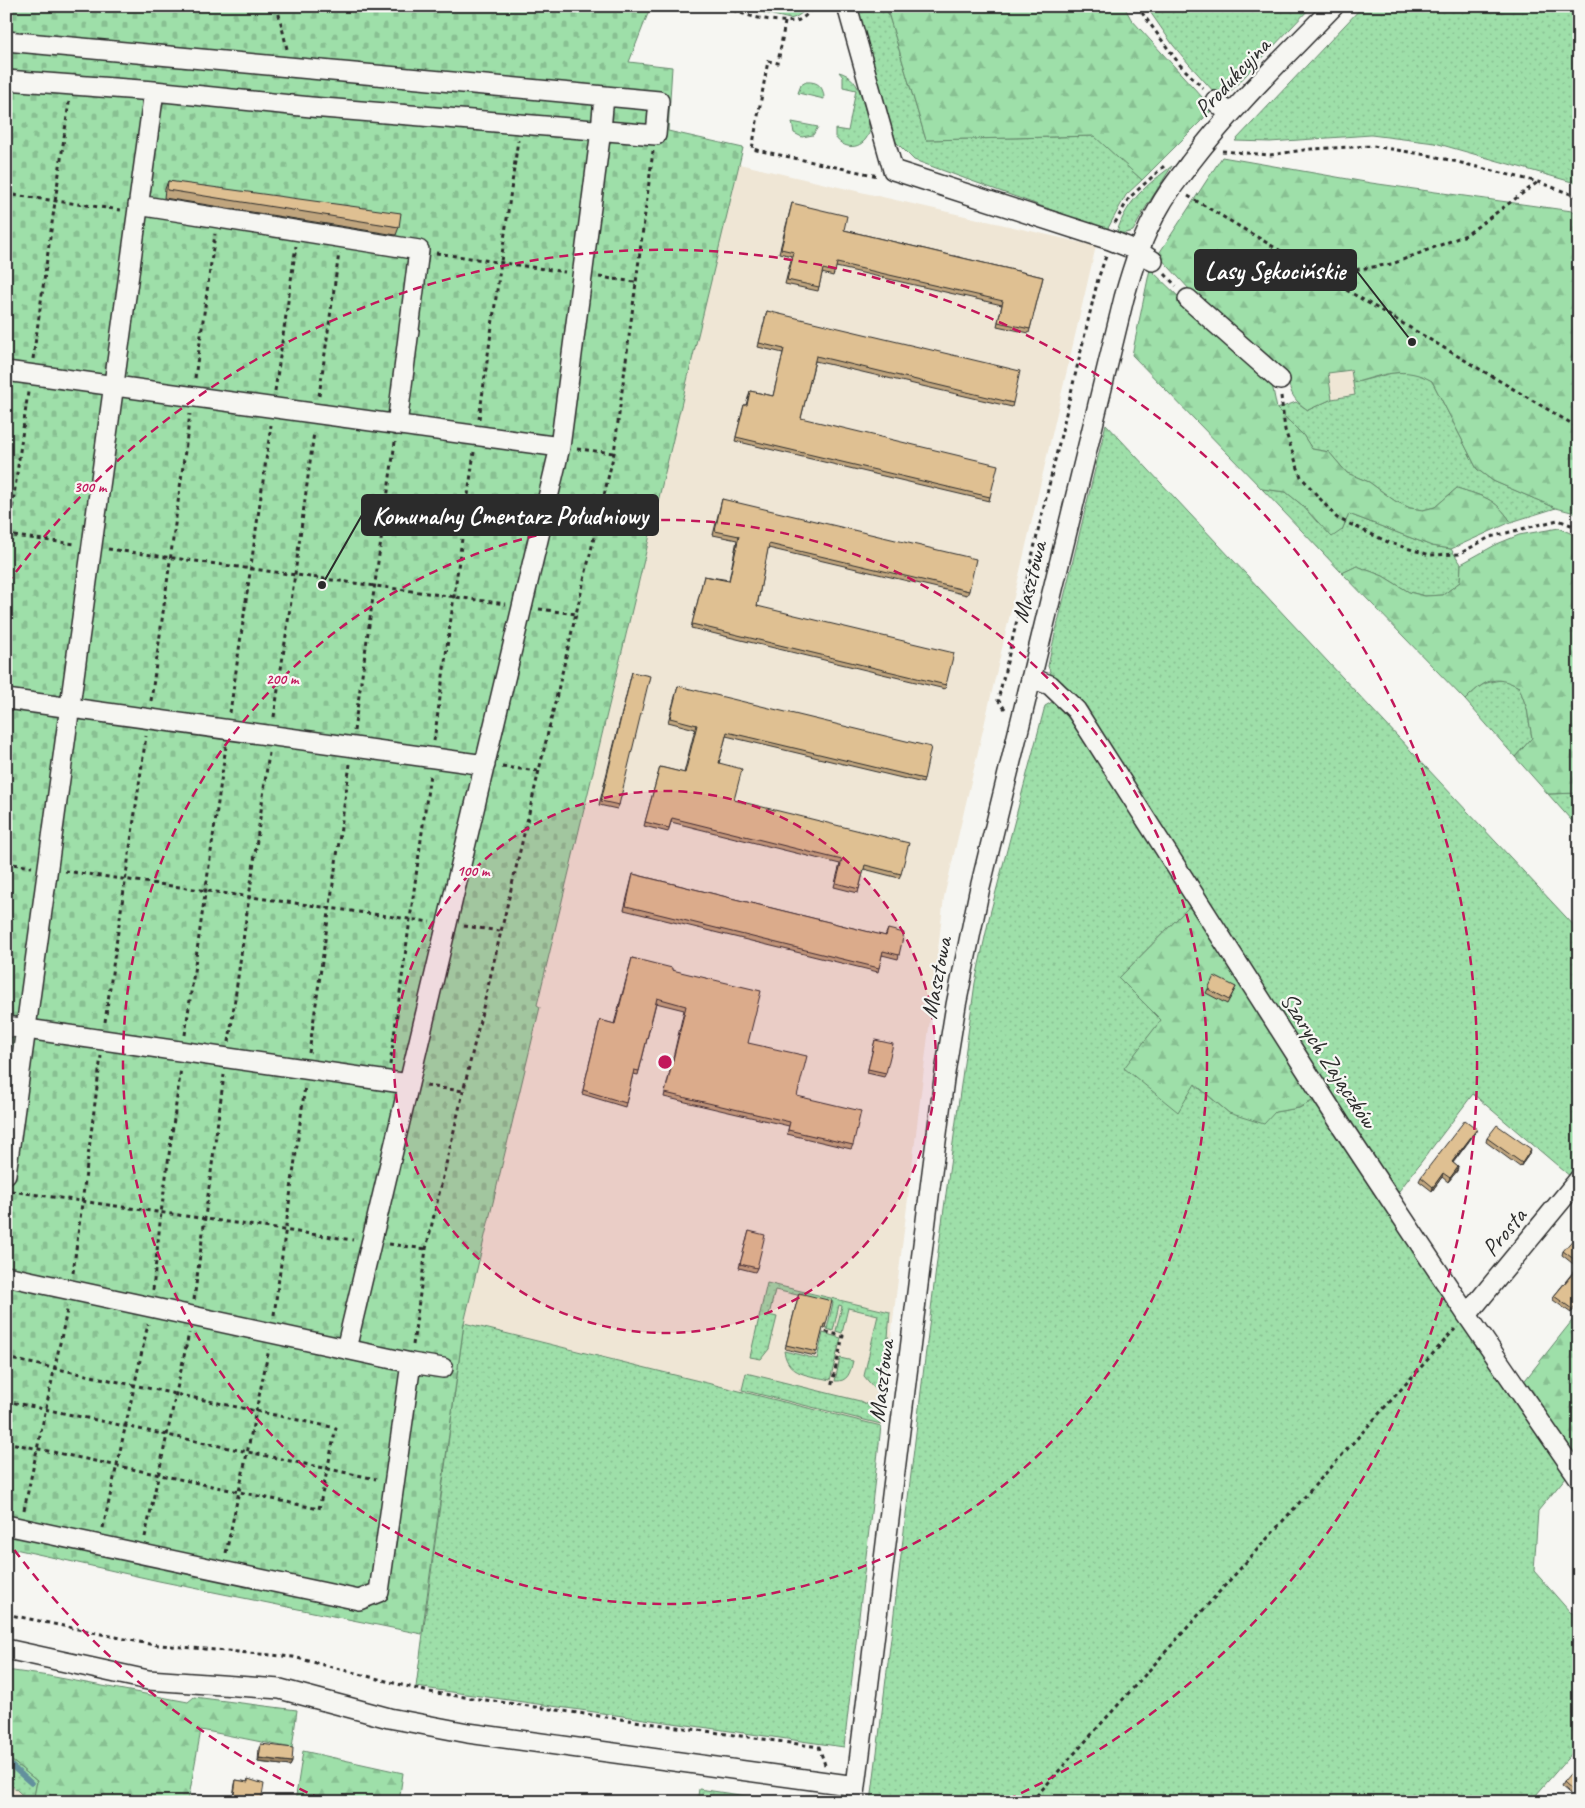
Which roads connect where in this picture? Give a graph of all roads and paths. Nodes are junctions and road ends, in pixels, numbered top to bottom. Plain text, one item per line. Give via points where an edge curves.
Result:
1 (727, 6) edge
2 (813, 6) edge
3 (847, 6) edge
4 (1136, 6) edge
5 (1334, 6) edge
6 (785, 22) junction
7 (6, 41) edge
8 (6, 80) edge
9 (71, 85) junction
10 (154, 90) junction
11 (604, 96) junction
12 (1215, 101) joint
13 (1230, 114) junction
14 (521, 124) junction
15 (601, 130) junction
16 (656, 135) junction
17 (1201, 149) junction
18 (882, 176) dead end
19 (1538, 182) junction
20 (1172, 187) junction
21 (6, 194) edge
22 (1579, 197) edge
23 (55, 201) junction
24 (137, 208) junction
25 (217, 218) junction
26 (298, 231) junction
27 (341, 238) junction
28 (1110, 240) junction
29 (419, 250) junction
30 (1145, 256) junction
31 (500, 263) junction
32 (582, 275) junction
33 (1321, 275) junction
34 (635, 282) junction
35 (1188, 299) junction
36 (6, 371) edge
37 (31, 374) junction
38 (1280, 380) joint
39 (113, 385) junction
40 (192, 396) junction
41 (273, 407) junction
42 (316, 413) junction
43 (397, 424) junction
44 (1579, 428) edge
45 (477, 435) junction
46 (560, 447) junction
47 (614, 454) junction
48 (1579, 528) edge
49 (8, 535) edge
50 (91, 546) junction
51 (6, 555) edge
52 (170, 557) junction
53 (251, 568) junction
54 (295, 574) junction
55 (375, 586) junction
56 (455, 597) junction
57 (523, 606) junction
58 (576, 614) junction
59 (1031, 678) junction
60 (6, 699) edge
61 (69, 707) junction
62 (1007, 711) dead end
63 (148, 718) junction
64 (228, 729) junction
65 (271, 735) junction
66 (352, 747) junction
67 (432, 758) junction
68 (485, 765) junction
69 (538, 771) junction
70 (6, 863) edge
71 (48, 869) junction
72 (125, 880) junction
73 (206, 891) junction
74 (249, 897) junction
75 (329, 908) junction
76 (410, 919) junction
77 (447, 924) junction
78 (500, 931) junction
79 (6, 1026) edge
80 (26, 1029) junction
81 (103, 1040) junction
82 (183, 1051) junction
83 (227, 1058) junction
84 (307, 1069) junction
85 (388, 1081) junction
86 (409, 1084) junction
87 (462, 1091) junction
88 (6, 1174) edge
89 (1579, 1180) edge
90 (6, 1191) edge
91 (81, 1201) junction
92 (161, 1212) junction
93 (204, 1219) junction
94 (285, 1230) junction
95 (372, 1242) junction
96 (426, 1249) junction
97 (6, 1276) edge
98 (71, 1290) junction
99 (151, 1307) junction
100 (1467, 1315) junction
101 (192, 1316) junction
102 (815, 1329) edge
103 (272, 1333) junction
104 (346, 1349) junction
105 (6, 1358) edge
106 (411, 1363) junction
107 (55, 1368) junction
108 (443, 1368) dead end
109 (134, 1385) junction
110 (831, 1388) dead end
111 (176, 1394) junction
112 (6, 1400) edge
113 (46, 1409) junction
114 (256, 1411) junction
115 (126, 1426) junction
116 (167, 1434) junction
117 (6, 1442) edge
118 (38, 1449) junction
119 (248, 1452) junction
120 (117, 1466) junction
121 (327, 1469) junction
122 (158, 1475) junction
123 (1579, 1478) edge
124 (394, 1483) junction
125 (239, 1492) junction
126 (13, 1526) edge
127 (100, 1545) junction
128 (142, 1555) junction
129 (222, 1571) junction
130 (6, 1614) edge
131 (6, 1648) edge
132 (829, 1782) junction
133 (855, 1794) edge
134 (1031, 1802) edge

1 - 6 path via 743,14
2 - 6 path via 799,20
3 - 28 street via 893,170
4 - 12 path via 1180,65
5 - 13 street, Produkcyjna
6 - 18 path via 778,62 768,61 752,149
7 - 11 street
8 - 9 street
9 - 10 street
9 - 23 path
10 - 14 street
10 - 24 street
11 - 15 street
11 - 16 street via 659,101
12 - 13 street
13 - 17 street, Produkcyjna
14 - 15 street
14 - 31 path
15 - 16 street
15 - 32 street
16 - 34 path
17 - 19 path via 1270,155 1373,146 1433,156
17 - 20 street, Produkcyjna
19 - 22 path
19 - 33 path via 1466,235 1392,264
20 - 30 street, Masztowa via 1160,205
20 - 33 path
21 - 23 path
23 - 24 path
23 - 37 path
24 - 25 street
24 - 39 street
25 - 26 street
25 - 40 path
26 - 27 street
26 - 41 path
27 - 29 street
27 - 42 path
28 - 30 street
28 - 62 path via 998,700
29 - 31 path
29 - 43 street
30 - 35 path
30 - 59 street, Masztowa via 1124,298
31 - 32 path
31 - 45 path
32 - 34 path
32 - 46 street
33 - 35 path via 1252,265 1225,272
33 - 44 path
34 - 47 path
35 - 38 street
36 - 37 street
37 - 39 street
37 - 49 path
38 - 48 path via 1285,430 1301,477 1337,518 1390,543 1430,555 1459,554 1490,537 1558,520
39 - 40 street
39 - 50 street
40 - 41 street
40 - 52 path
41 - 42 street
41 - 53 path
42 - 43 street
42 - 54 path
43 - 45 street
43 - 55 path
45 - 46 street
45 - 56 path
46 - 47 path
46 - 57 street
47 - 58 path
49 - 50 path
49 - 51 path
50 - 52 path
50 - 61 street
52 - 53 path
52 - 63 path
53 - 54 path
53 - 64 path
54 - 55 path
54 - 65 path
55 - 56 path
55 - 66 path
56 - 57 path
56 - 67 path
57 - 58 path
57 - 68 street
58 - 69 path
59 - 100 street, Szarych Zajączków via 1050,685 1076,710 1343,1128
59 - 133 street, Masztowa via 979,892 954,1014
60 - 61 street
61 - 63 street
61 - 71 street
63 - 64 street
63 - 72 path
64 - 65 street
64 - 73 path
65 - 66 street
65 - 74 path
66 - 67 street
66 - 75 path
67 - 68 street
67 - 76 path
68 - 69 path
68 - 77 street
69 - 78 path
70 - 71 path
71 - 72 path
71 - 80 street
72 - 73 path
72 - 81 path
73 - 74 path
73 - 82 path
74 - 75 path
74 - 83 path
75 - 76 path
75 - 84 path
76 - 77 path
76 - 85 path
77 - 78 path
77 - 86 street
78 - 87 path
79 - 80 street
80 - 81 street
80 - 88 street
81 - 82 street
81 - 91 path
82 - 83 street
82 - 92 path
83 - 84 street
83 - 93 path
84 - 85 street
84 - 94 path
85 - 86 street
86 - 87 path
86 - 95 street
87 - 96 path
89 - 100 street, Prosta
90 - 91 path
91 - 92 path
91 - 98 path
92 - 93 path
92 - 99 path
93 - 94 path
93 - 101 path
94 - 95 path
94 - 103 path
95 - 96 path
95 - 104 street
96 - 106 path
97 - 98 street
98 - 99 street
98 - 107 path
99 - 101 street
99 - 109 path
100 - 123 street, Szarych Zajączków
100 - 134 path
101 - 103 street
101 - 111 path
102 - 110 path via 843,1336
103 - 104 street
103 - 114 path
104 - 106 street
105 - 107 path
106 - 108 street
106 - 124 street
107 - 109 path
107 - 113 path
109 - 111 path
109 - 115 path
111 - 114 path
111 - 116 path
112 - 113 path
113 - 115 path
113 - 118 path
114 - 119 path
114 - 121 path via 336,1428
115 - 116 path
115 - 120 path
116 - 119 path
116 - 122 path
117 - 118 path
118 - 120 path
118 - 126 path
119 - 121 path
119 - 125 path
120 - 122 path
120 - 127 path
121 - 124 path
121 - 125 path via 319,1509
122 - 125 path
122 - 128 path
124 - 129 street via 379,1592 360,1600
125 - 129 path
126 - 127 street
127 - 128 street
128 - 129 street
130 - 132 path via 150,1644 293,1657 430,1692 819,1748
131 - 132 street via 148,1680 280,1690 389,1718 468,1733
132 - 133 street

